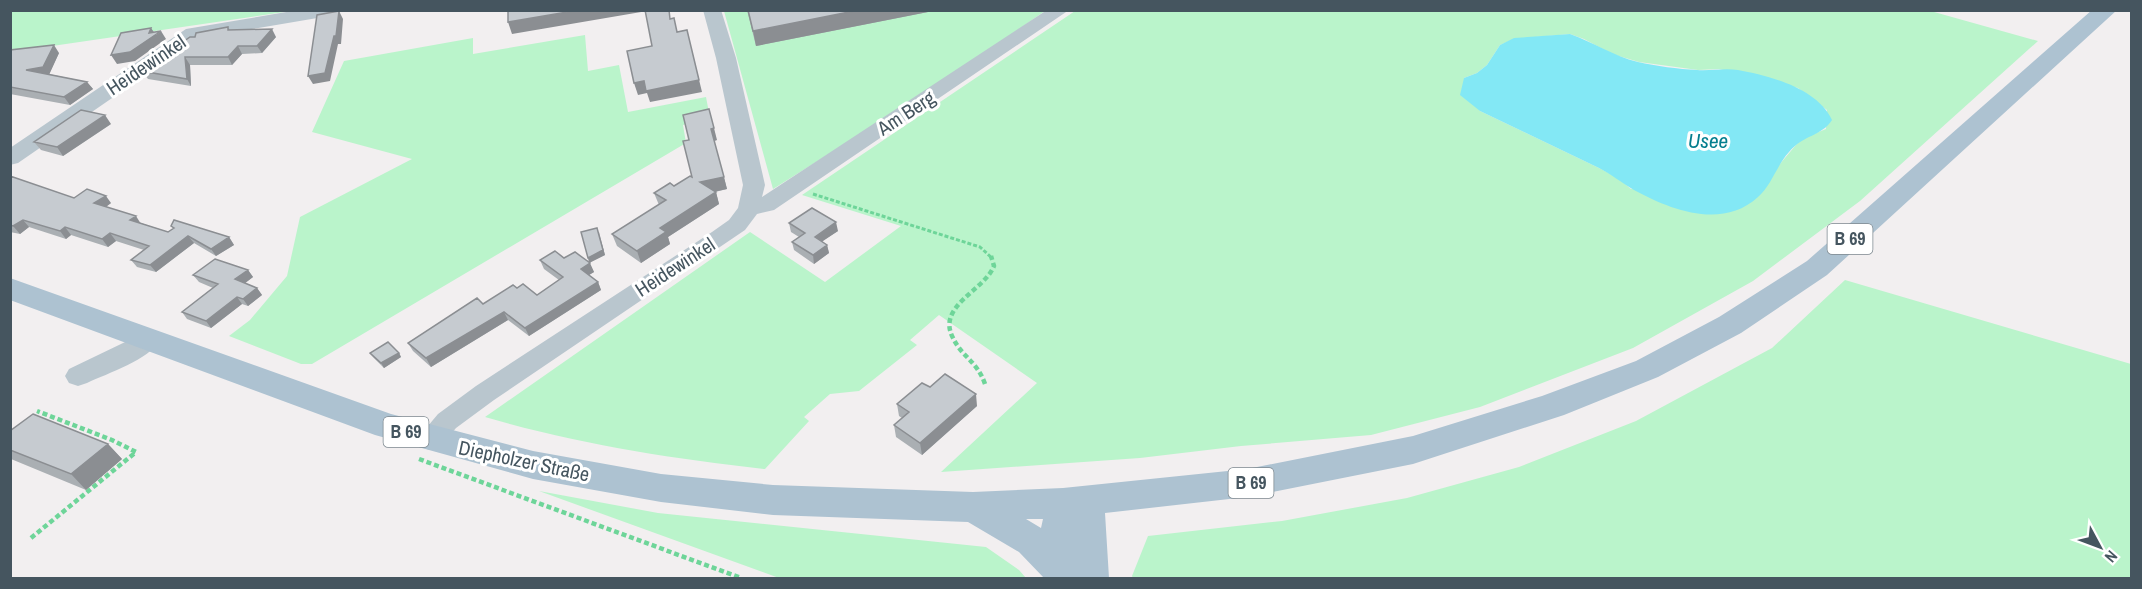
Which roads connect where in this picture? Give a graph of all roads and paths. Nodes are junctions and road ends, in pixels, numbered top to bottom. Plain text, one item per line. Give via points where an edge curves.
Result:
1 (335, 10) edge
2 (712, 10) edge
3 (1060, 10) edge
4 (2106, 10) edge
5 (10, 158) edge
6 (792, 188) junction
7 (749, 209) junction
8 (10, 288) edge
9 (148, 340) junction
10 (78, 376) dead end
11 (985, 384) dead end
12 (37, 411) dead end
13 (422, 448) junction
14 (1075, 502) junction
15 (973, 507) junction
16 (31, 538) dead end
17 (1071, 575) edge
18 (741, 579) edge

1 - 5 street, Heidewinkel via 193,33
2 - 7 street via 754,185
3 - 6 street, Am Berg
4 - 14 main road, B 69 via 1817,268 1730,325 1647,369 1552,406 1413,450 1247,483
6 - 7 street, Am Berg via 766,205
6 - 11 path via 989,252 995,269 955,308 948,322 962,353 980,369
7 - 13 street, Heidewinkel via 720,237 484,393
8 - 9 main road, Diepholzer Straße / B 69
9 - 10 street
9 - 13 main road, Diepholzer Straße / B 69 via 387,426
12 - 16 path via 136,452
13 - 15 main road, Diepholzer Straße / B 69 via 661,488 785,501
13 - 18 path
14 - 15 main road, Diepholzer Straße / B 69
14 - 17 main road
15 - 17 main road via 1032,541

